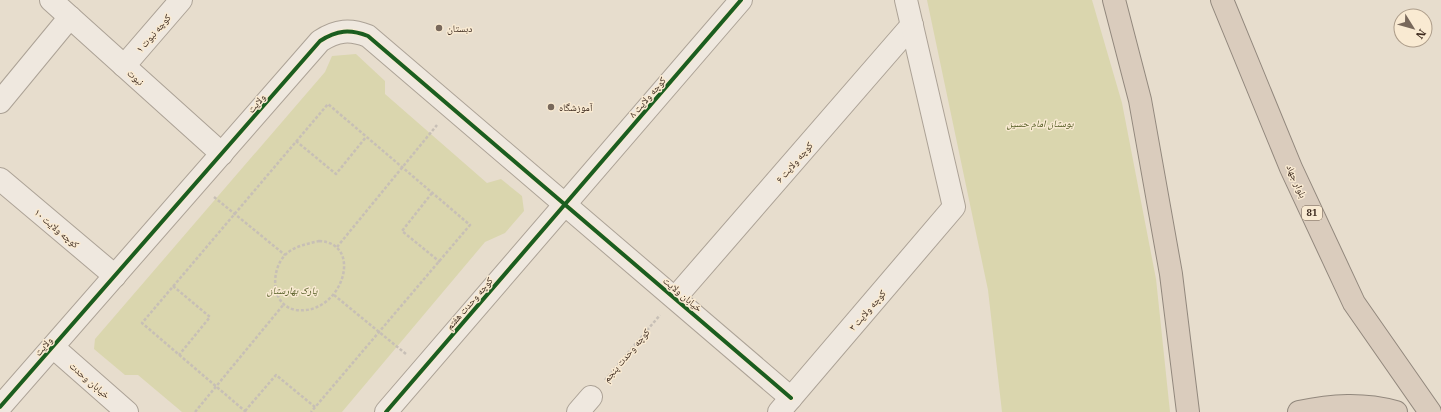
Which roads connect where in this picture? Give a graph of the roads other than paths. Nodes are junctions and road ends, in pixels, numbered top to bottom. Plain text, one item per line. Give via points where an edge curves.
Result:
1 (51, 0) edge
2 (181, 0) edge
3 (741, 0) edge
4 (906, 0) edge
5 (1114, 0) edge
6 (1222, 0) edge
7 (70, 17) junction
8 (912, 25) junction
9 (124, 66) junction
10 (0, 102) edge
11 (222, 154) junction
12 (0, 179) edge
13 (564, 204) junction
14 (115, 276) junction
15 (675, 298) junction
16 (52, 347) junction
17 (785, 405) edge
18 (0, 408) edge
19 (127, 412) edge
20 (386, 412) edge
21 (1188, 412) edge
22 (1299, 412) edge
23 (1396, 412) edge
24 (1430, 412) edge

1 - 7 street, نبوت
2 - 9 street, کوچه نبوت ۱
3 - 13 street, کوچه ولایت ۸
4 - 8 street
5 - 21 highway via 1140,100 1170,266
6 - 24 highway, بلوار جهاد / 81 via 1291,168 1354,303
7 - 9 street, نبوت
7 - 10 street
8 - 15 street, کوچه ولایت ۶
8 - 17 street, کوچه ولایت ۳ via 954,207
9 - 11 street, نبوت
11 - 13 street, ولایت via 320,41 344,30 356,31 368,36
11 - 14 street, ولایت
12 - 14 street, کوچه ولایت ۱۰
13 - 15 street, خیابان ولایت
13 - 20 street, کوچه وحدت هفتم
14 - 16 street, ولایت
15 - 17 street, خیابان ولایت
16 - 18 street, ولایت
16 - 19 street, خیابان وحدت
22 - 23 highway via 1335,405 1375,406

